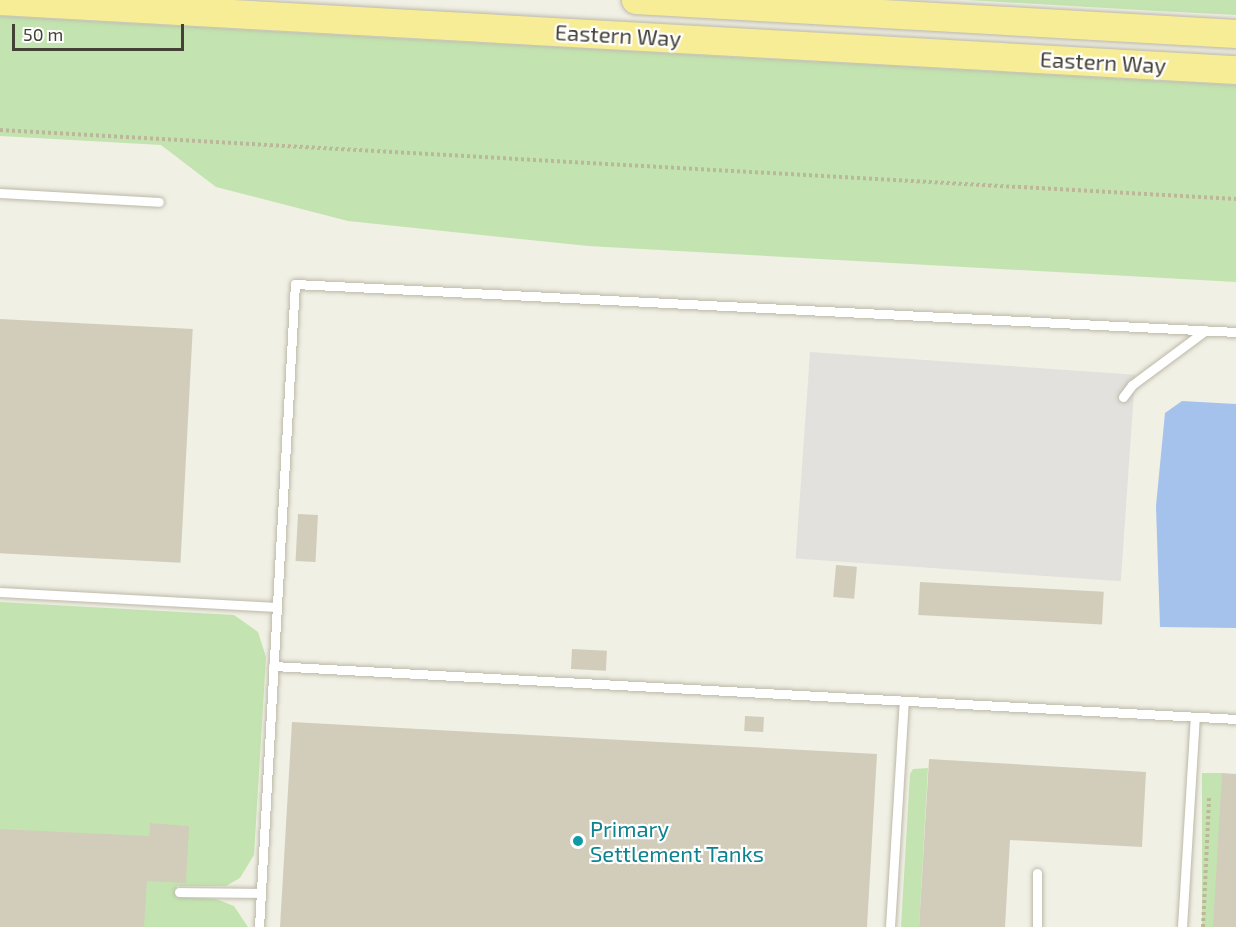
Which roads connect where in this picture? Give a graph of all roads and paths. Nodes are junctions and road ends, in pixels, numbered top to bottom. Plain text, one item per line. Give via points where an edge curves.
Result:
1 (636, 0) edge
2 (0, 1) edge
3 (1236, 33) edge
4 (1236, 70) edge
5 (0, 130) edge
6 (0, 193) edge
7 (1236, 199) edge
8 (159, 202) dead end
9 (1206, 330) junction
10 (1236, 332) edge
11 (1123, 397) dead end
12 (0, 592) edge
13 (277, 607) junction
14 (273, 666) junction
15 (904, 701) junction
16 (1196, 717) junction
17 (1236, 719) edge
18 (1209, 798) dead end
19 (1037, 873) dead end
20 (179, 892) dead end
21 (261, 894) junction
22 (259, 927) edge
23 (890, 927) edge
24 (1037, 927) edge
25 (1182, 927) edge
26 (1203, 927) edge

1 - 3 main road, Eastern Way
2 - 4 main road, Eastern Way
5 - 7 path
6 - 8 lane
9 - 10 lane
9 - 11 lane via 1132,385
9 - 13 lane via 295,284
12 - 13 lane
13 - 14 lane
14 - 15 lane
14 - 21 lane
15 - 16 lane
15 - 23 lane
16 - 17 lane
16 - 25 lane
18 - 26 path
19 - 24 lane
20 - 21 lane
21 - 22 lane

